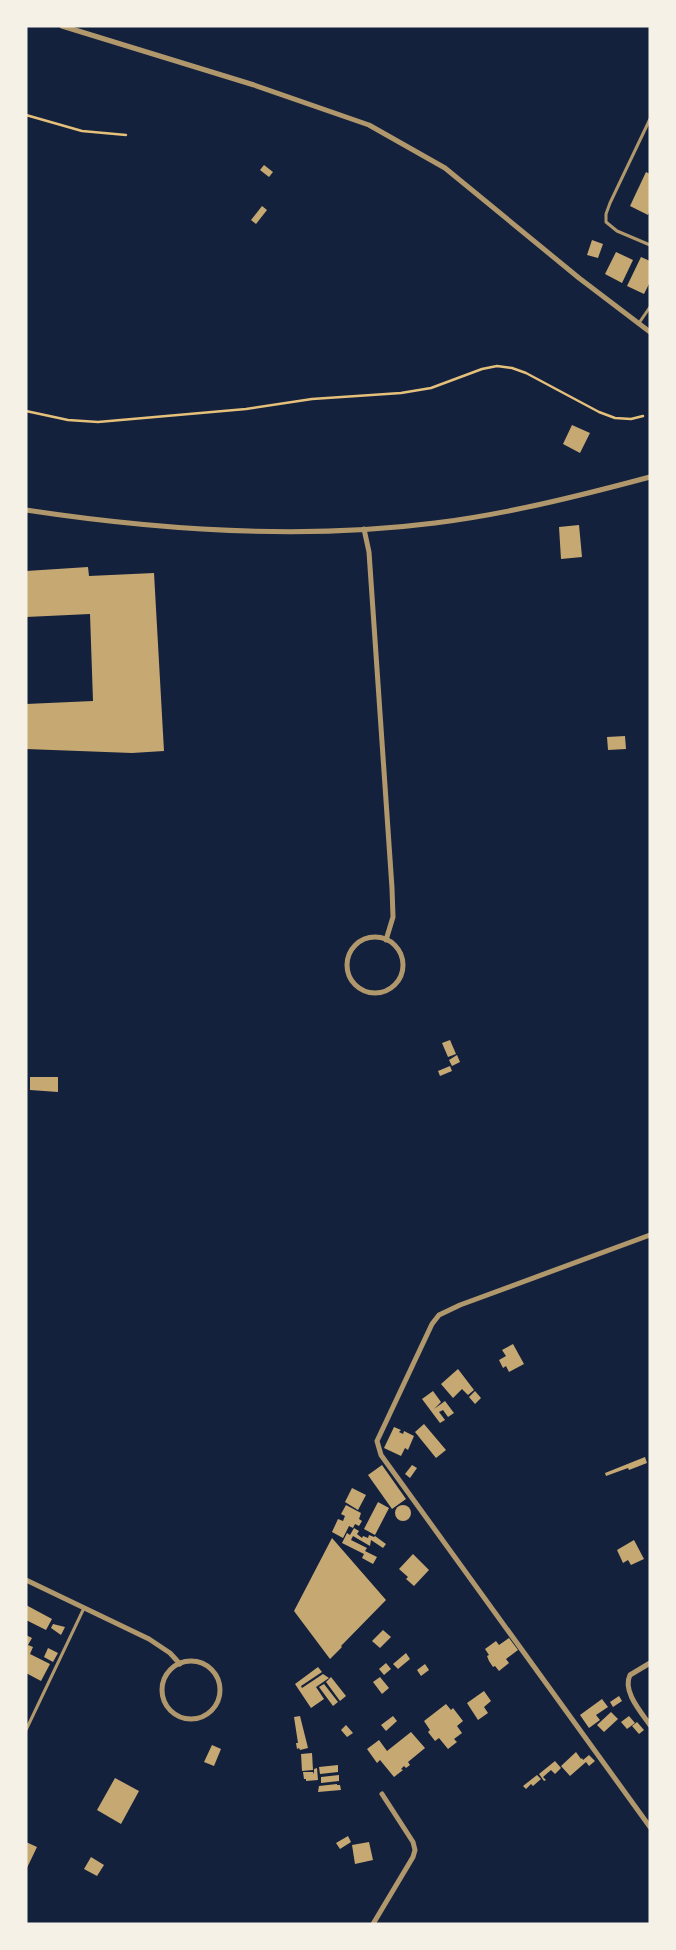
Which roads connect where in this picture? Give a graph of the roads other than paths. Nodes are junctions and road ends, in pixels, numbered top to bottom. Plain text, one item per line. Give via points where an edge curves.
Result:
1 (62, 26) edge
2 (650, 118) edge
3 (650, 245) edge
4 (650, 307) edge
5 (639, 324) junction
6 (650, 332) edge
7 (650, 477) edge
8 (26, 510) edge
9 (364, 529) junction
10 (386, 940) junction
11 (649, 1236) edge
12 (26, 1580) edge
13 (84, 1608) junction
14 (650, 1663) edge
15 (180, 1664) junction
16 (650, 1725) edge
17 (26, 1730) edge
18 (382, 1794) dead end
19 (650, 1827) edge
20 (373, 1924) edge

1 - 5 street via 254,85 369,125 446,168
2 - 3 lane via 610,203 606,222 617,231
4 - 5 lane
5 - 6 street
7 - 9 street via 493,514
8 - 9 street via 104,522 214,529
9 - 10 street via 369,552 392,888 393,917
10 - 10 street via 398,949 403,968 395,985 388,991 369,994 360,990 348,976 346,967 351,950 365,938
11 - 19 street via 460,1304 439,1315 377,1440 381,1454
12 - 13 street
13 - 15 street via 149,1639
13 - 17 lane
14 - 16 street via 630,1675 627,1683
15 - 15 street via 202,1663 216,1675 220,1693 212,1710 205,1716 196,1719 178,1716 165,1702 163,1683 167,1674
18 - 20 street via 415,1850

